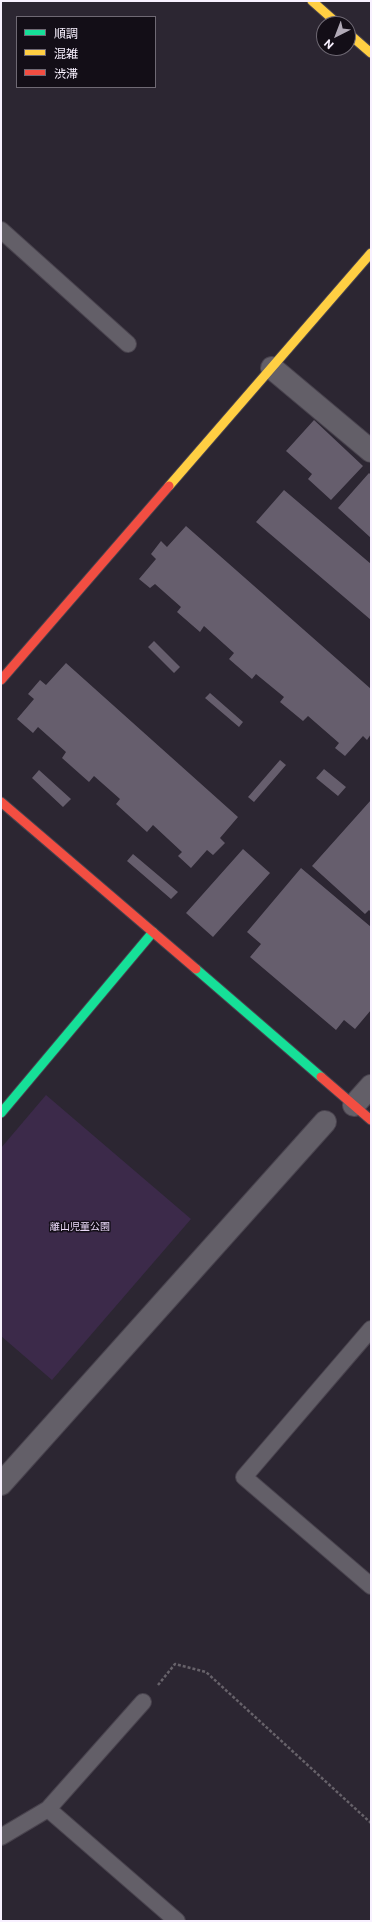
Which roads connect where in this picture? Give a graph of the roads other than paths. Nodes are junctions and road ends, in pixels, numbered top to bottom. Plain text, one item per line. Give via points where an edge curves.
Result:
1 (312, 1) edge
2 (329, 16) edge
3 (356, 40) edge
4 (371, 52) edge
5 (1, 230) edge
6 (371, 253) edge
7 (128, 344) dead end
8 (272, 368) junction
9 (371, 451) edge
10 (1, 680) edge
11 (1, 802) edge
12 (153, 932) junction
13 (371, 1086) edge
14 (354, 1105) junction
15 (1, 1113) edge
16 (371, 1120) edge
17 (325, 1122) dead end
18 (371, 1329) edge
19 (1, 1484) edge
20 (371, 1586) edge
21 (143, 1702) road end
22 (48, 1809) junction
23 (1, 1837) edge
24 (177, 1921) edge

1 - 2 main road
3 - 4 main road
5 - 7 lane
6 - 8 main road
8 - 9 street
8 - 10 main road
11 - 12 main road
12 - 14 main road
12 - 15 main road
13 - 14 street
14 - 16 main road
17 - 19 street
18 - 20 lane via 244,1477
21 - 22 lane
22 - 23 lane
22 - 24 lane

